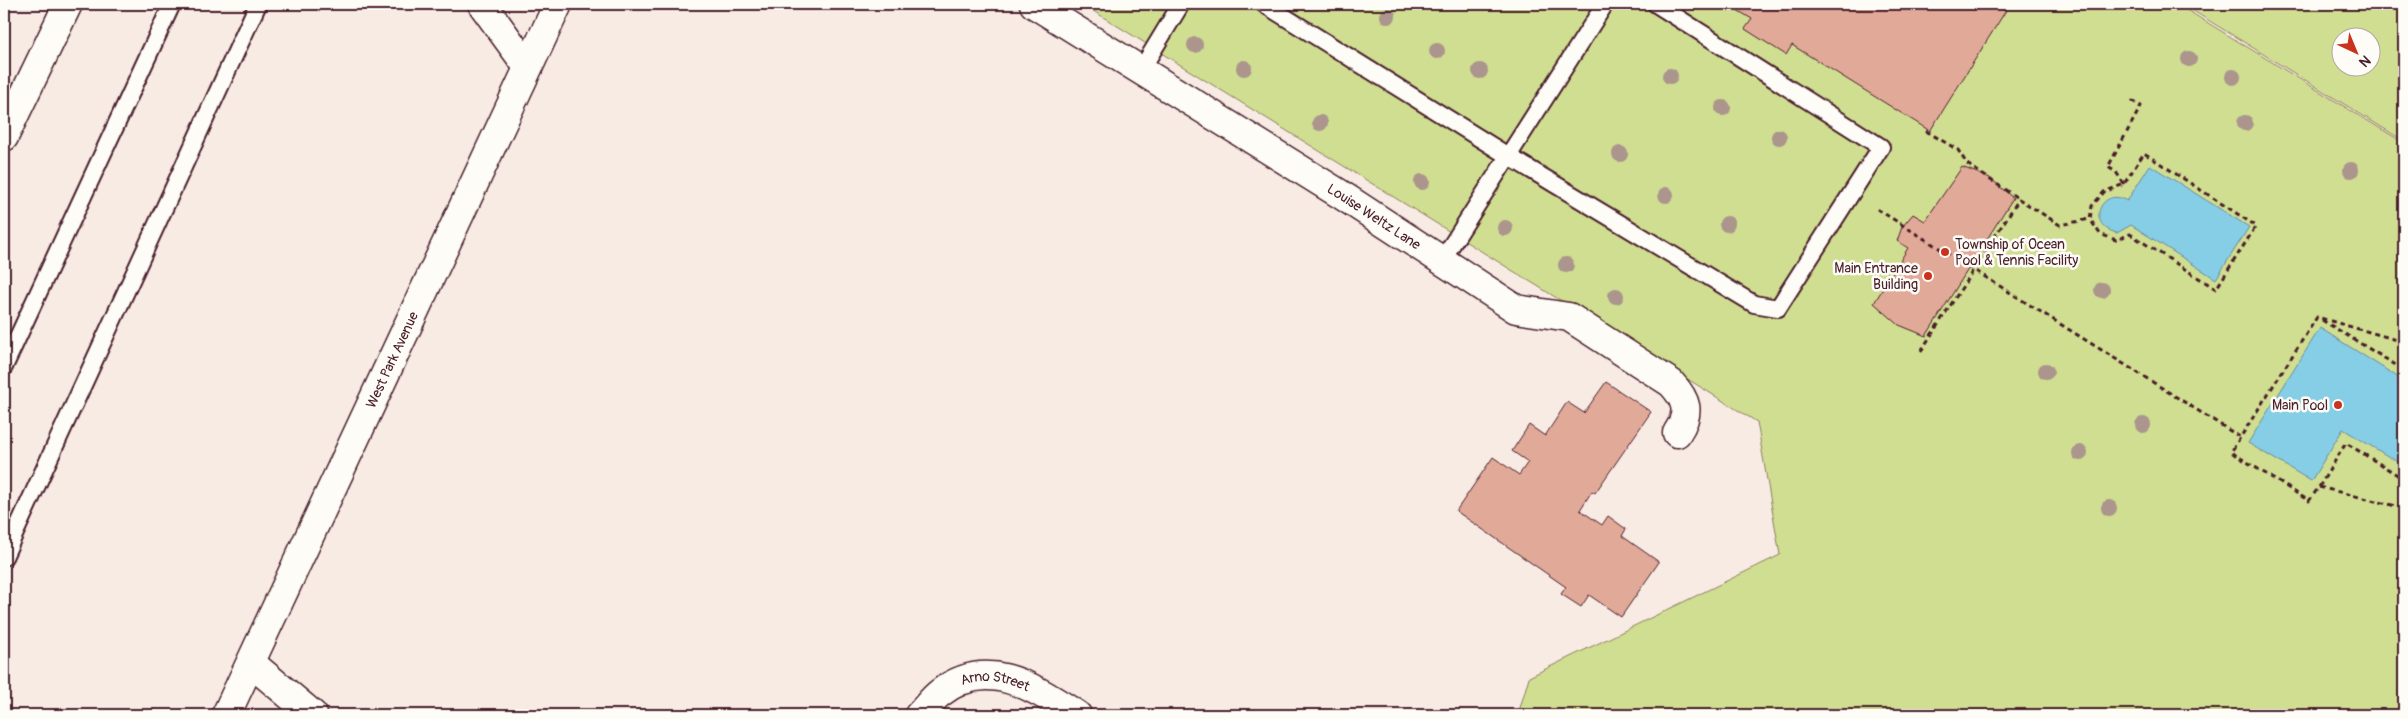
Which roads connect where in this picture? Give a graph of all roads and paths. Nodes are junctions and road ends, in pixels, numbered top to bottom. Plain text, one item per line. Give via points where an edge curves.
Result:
1 (68, 4) edge
2 (172, 4) edge
3 (258, 4) edge
4 (482, 4) edge
5 (558, 4) edge
6 (1034, 4) edge
7 (1181, 4) edge
8 (1264, 4) edge
9 (1605, 4) edge
10 (1656, 4) edge
11 (528, 67) junction
12 (1141, 70) junction
13 (2130, 99) dead end
14 (1926, 131) dead end
15 (4, 137) edge
16 (1508, 156) junction
17 (2124, 184) junction
18 (2019, 199) junction
19 (1877, 209) dead end
20 (2090, 219) junction
21 (1442, 260) junction
22 (1974, 270) junction
23 (2317, 317) junction
24 (2404, 342) edge
25 (1921, 351) dead end
26 (4, 367) edge
27 (2404, 370) edge
28 (1677, 433) dead end
29 (2240, 437) junction
30 (2404, 479) edge
31 (2319, 487) junction
32 (2404, 508) edge
33 (4, 557) edge
34 (251, 663) junction
35 (226, 715) edge
36 (313, 715) edge
37 (919, 715) edge
38 (1077, 715) edge

1 - 15 street
2 - 26 lane
3 - 33 lane
4 - 11 street
5 - 11 street, West Park Avenue
6 - 12 street, Louise Weltz Lane
7 - 12 lane
8 - 16 lane
9 - 16 lane
10 - 16 lane via 1881,147 1778,308 1754,304
11 - 34 street, West Park Avenue
12 - 21 street, Louise Weltz Lane
13 - 17 path via 2142,106 2108,167
14 - 18 path via 1958,150 1966,164
16 - 21 lane
17 - 20 path via 2104,192 2092,206
17 - 20 path via 2144,153 2256,226 2216,289 2130,234 2116,240 2100,234
18 - 20 path via 2060,225
18 - 22 path
19 - 22 path
21 - 28 street, Louise Weltz Lane via 1516,309 1569,317 1671,383 1682,395 1686,410
22 - 25 path
22 - 29 path
23 - 24 path
23 - 27 path
23 - 29 path
29 - 31 path via 2231,452 2309,501
30 - 31 path via 2346,444
31 - 32 path
34 - 35 street, West Park Avenue
34 - 36 street
37 - 38 street, Arno Street via 940,693 962,680 979,676 1010,678

